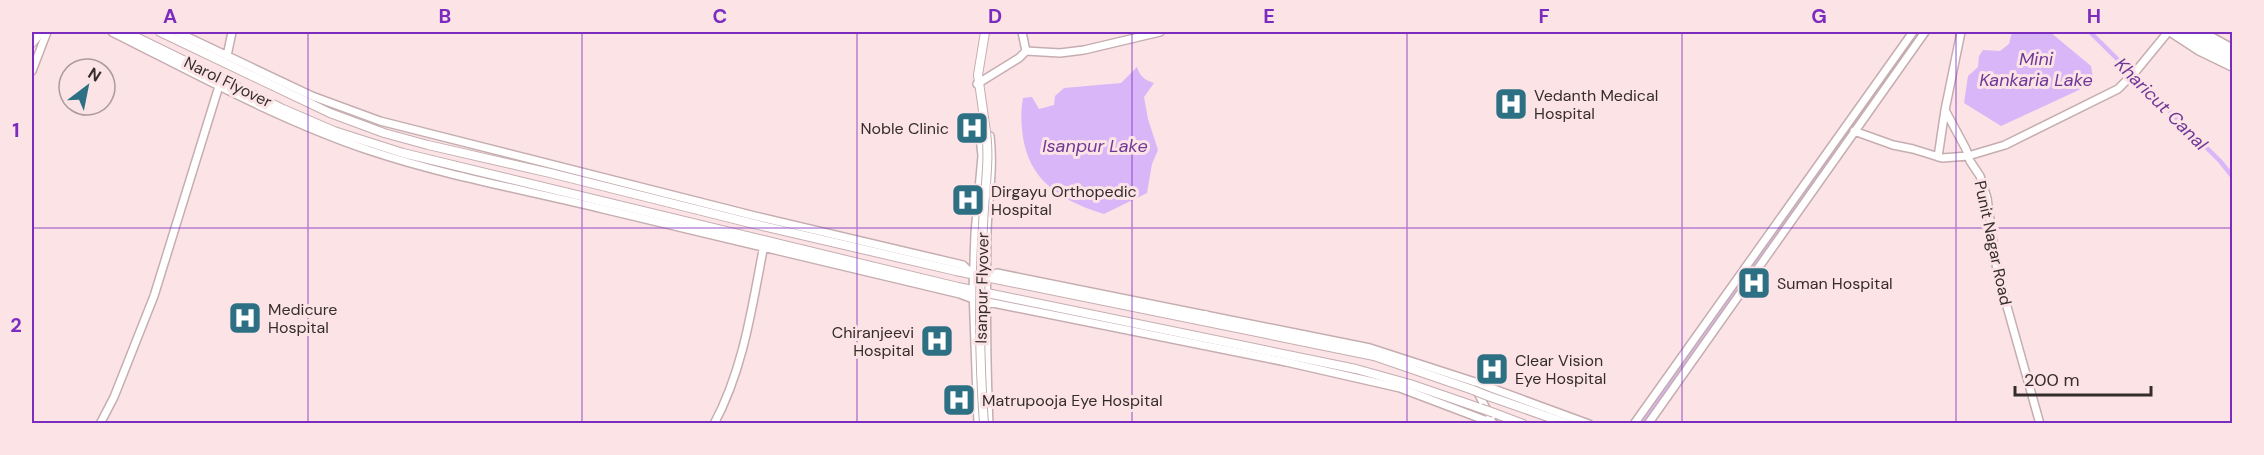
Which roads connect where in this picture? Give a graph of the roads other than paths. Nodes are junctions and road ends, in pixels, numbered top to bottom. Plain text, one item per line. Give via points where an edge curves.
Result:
1 (40, 32) edge
2 (47, 32) edge
3 (112, 32) edge
4 (126, 32) edge
5 (160, 32) edge
6 (177, 32) edge
7 (232, 32) edge
8 (984, 32) edge
9 (1022, 32) edge
10 (1160, 32) edge
11 (1912, 32) edge
12 (1925, 32) edge
13 (1961, 32) edge
14 (2169, 32) edge
15 (2182, 32) edge
16 (2192, 32) edge
17 (2203, 32) edge
18 (32, 43) edge
19 (2232, 48) edge
20 (1026, 51) junction
21 (2232, 55) edge
22 (226, 56) junction
23 (2232, 61) edge
24 (2232, 67) edge
25 (32, 71) edge
26 (978, 84) junction
27 (219, 86) junction
28 (1945, 110) junction
29 (357, 113) junction
30 (983, 121) junction
31 (374, 129) junction
32 (1854, 131) junction
33 (330, 132) junction
34 (468, 144) junction
35 (498, 151) junction
36 (466, 153) junction
37 (1968, 156) junction
38 (1938, 157) junction
39 (497, 160) junction
40 (536, 160) junction
41 (534, 169) junction
42 (1800, 191) junction
43 (1808, 196) junction
44 (724, 212) junction
45 (809, 233) junction
46 (764, 244) junction
47 (974, 271) junction
48 (986, 274) junction
49 (973, 295) junction
50 (985, 297) junction
51 (1153, 308) junction
52 (1205, 315) junction
53 (1187, 318) junction
54 (1358, 353) junction
55 (1356, 369) junction
56 (1472, 381) junction
57 (1493, 421) edge
58 (100, 423) edge
59 (714, 423) edge
60 (981, 423) edge
61 (989, 423) edge
62 (1523, 423) edge
63 (1569, 423) edge
64 (1589, 423) edge
65 (1634, 423) edge
66 (1647, 423) edge
67 (2040, 423) edge

1 - 18 main road
2 - 25 street
3 - 27 street
4 - 33 main road, Narol Flyover
5 - 31 main road, Narol Flyover via 311,105
6 - 22 street
7 - 22 street
8 - 26 main road
9 - 20 street
10 - 20 street via 1084,50
11 - 42 street
12 - 32 street
13 - 28 street
14 - 24 street
14 - 37 street via 2118,89 2005,145
15 - 23 street
16 - 21 street
17 - 19 street
20 - 26 street
22 - 29 street
26 - 30 main road
27 - 33 street
27 - 58 street via 154,296
28 - 37 street, Punit Nagar Road
28 - 38 street
29 - 31 street
29 - 34 street
30 - 47 street
30 - 48 street via 988,127 992,156
30 - 60 main road, Isanpur Flyover, bridge via 986,159 977,298
30 - 60 main road, Isanpur Flyover, bridge via 988,160 980,298
31 - 36 main road, Narol Flyover
32 - 38 street
32 - 43 street
33 - 46 main road, Narol Flyover via 380,150
34 - 35 street
34 - 36 street
35 - 39 street
35 - 40 street
36 - 39 main road, Narol Flyover
37 - 38 street
37 - 67 street, Punit Nagar Road via 1987,198 1997,271
39 - 41 main road, Narol Flyover
40 - 41 street
40 - 44 street
41 - 44 main road, Narol Flyover
42 - 43 street
42 - 65 street
43 - 66 street
44 - 45 main road, Narol Flyover
45 - 47 main road, Narol Flyover
45 - 47 street via 963,265
46 - 49 main road, Narol Flyover
46 - 49 street
46 - 59 street via 745,343 729,394
47 - 48 main road, Narol Flyover
47 - 49 street
48 - 50 street
48 - 51 main road, Narol Flyover
48 - 51 street via 997,273
49 - 50 main road, Narol Flyover
49 - 60 street
50 - 55 main road, Narol Flyover
50 - 57 street via 1400,388
50 - 61 street
51 - 52 street
51 - 53 main road, Narol Flyover
52 - 53 main road
52 - 56 street via 1370,348
53 - 54 main road, Narol Flyover
54 - 55 main road
54 - 63 main road, Narol Flyover, bridge
55 - 57 main road, Narol Flyover, bridge via 1480,408
56 - 57 street
56 - 64 street
57 - 62 main road, Narol Flyover

